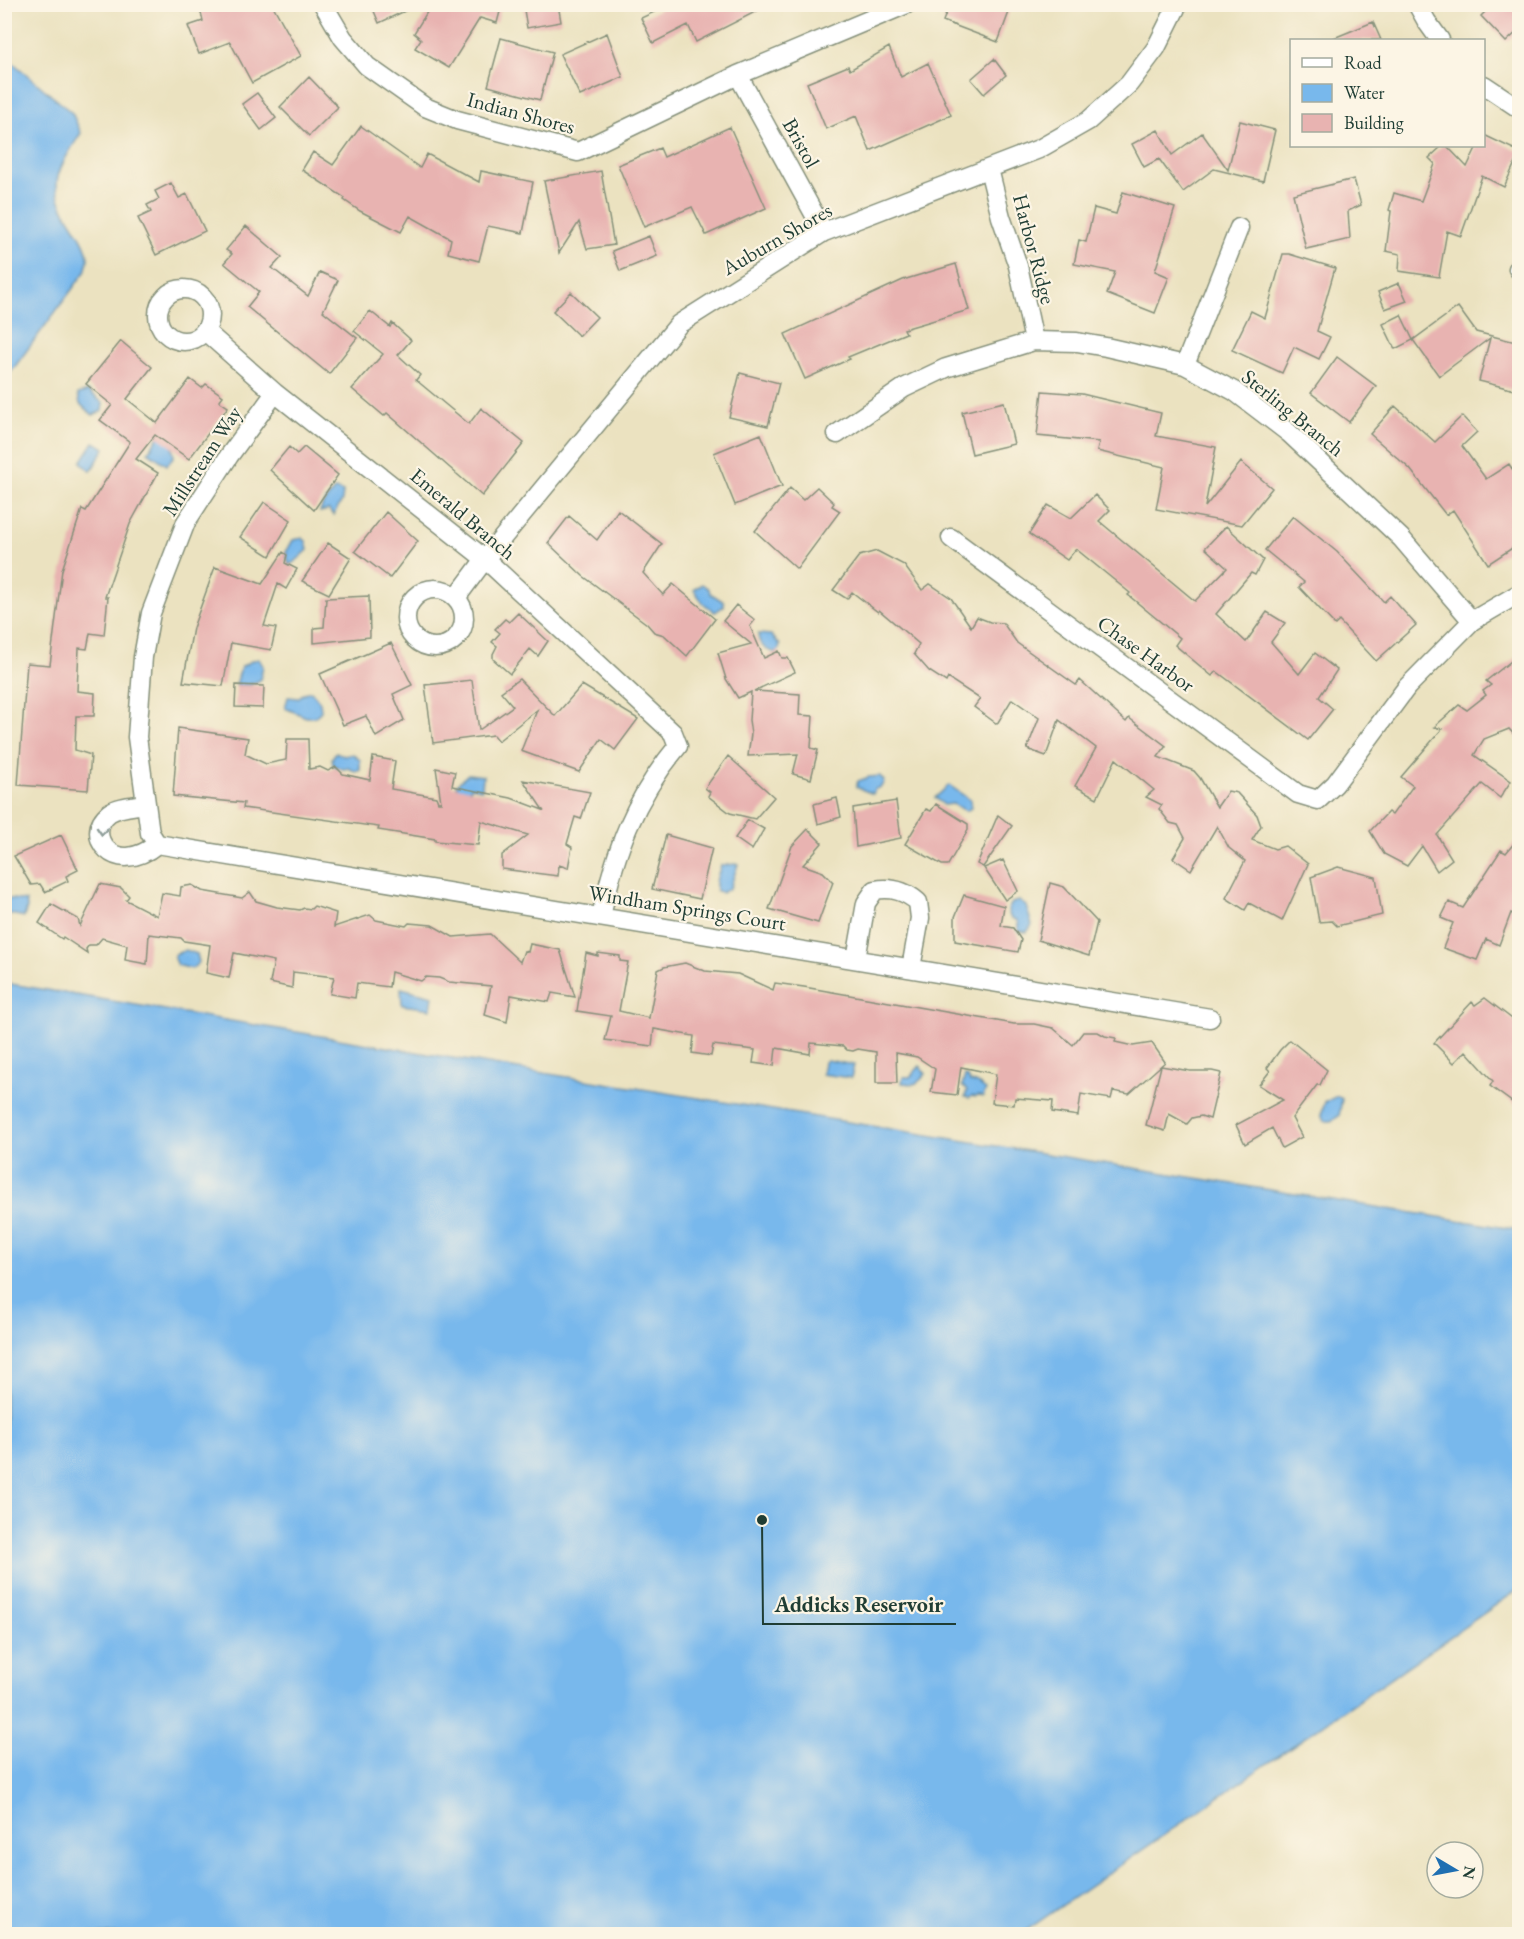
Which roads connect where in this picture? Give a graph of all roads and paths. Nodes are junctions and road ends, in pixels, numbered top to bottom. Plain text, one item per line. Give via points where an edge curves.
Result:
1 (323, 4) edge
2 (907, 4) edge
3 (1178, 4) edge
4 (1418, 4) edge
5 (1439, 39) edge
6 (738, 75) junction
7 (1485, 86) edge
8 (1520, 109) edge
9 (989, 169) junction
10 (1239, 228) dead end
11 (824, 232) junction
12 (205, 331) dead end
13 (1035, 341) junction
14 (1185, 365) junction
15 (275, 393) junction
16 (837, 434) dead end
17 (951, 538) dead end
18 (484, 559) junction
19 (1520, 593) edge
20 (456, 598) dead end
21 (1472, 621) junction
22 (145, 804) junction
23 (157, 844) junction
24 (601, 917) junction
25 (856, 959) junction
26 (911, 969) junction
27 (1210, 1018) dead end

1 - 6 street, Indian Shores via 342,38 367,66 425,107 457,120 578,152
2 - 6 street, Indian Shores
3 - 9 street, Auburn Shores via 1156,48 1129,84 1088,121 1039,149
4 - 5 street
6 - 11 street, Bristol
7 - 8 street
9 - 11 street, Auburn Shores
9 - 13 street, Harbor Ridge
10 - 14 street
11 - 18 street, Auburn Shores via 679,324
12 - 15 street, Emerald Branch
13 - 14 street, Sterling Branch via 1077,342
13 - 16 street, Sterling Branch via 946,368 904,388
14 - 21 street, Sterling Branch via 1234,391 1289,433 1401,538
15 - 18 street, Emerald Branch
15 - 22 street, Millstream Way via 186,522 151,613 142,657 137,737
17 - 21 street, Chase Harbor via 1298,794 1318,800 1335,784 1407,687
18 - 20 street, Auburn Shores
18 - 24 street, Emerald Branch via 673,733 678,746 657,772 630,821 610,876
19 - 21 street
22 - 23 street, Millstream Way via 150,833
22 -> 23 street via 108,814 102,821 100,839 111,854 120,858 140,855
23 - 24 street, Windham Springs Court
24 - 25 street, Windham Springs Court
25 - 26 street, Windham Springs Court
25 - 26 street via 866,903 875,890 885,888 906,892 918,902 920,918
26 - 27 street, Windham Springs Court

